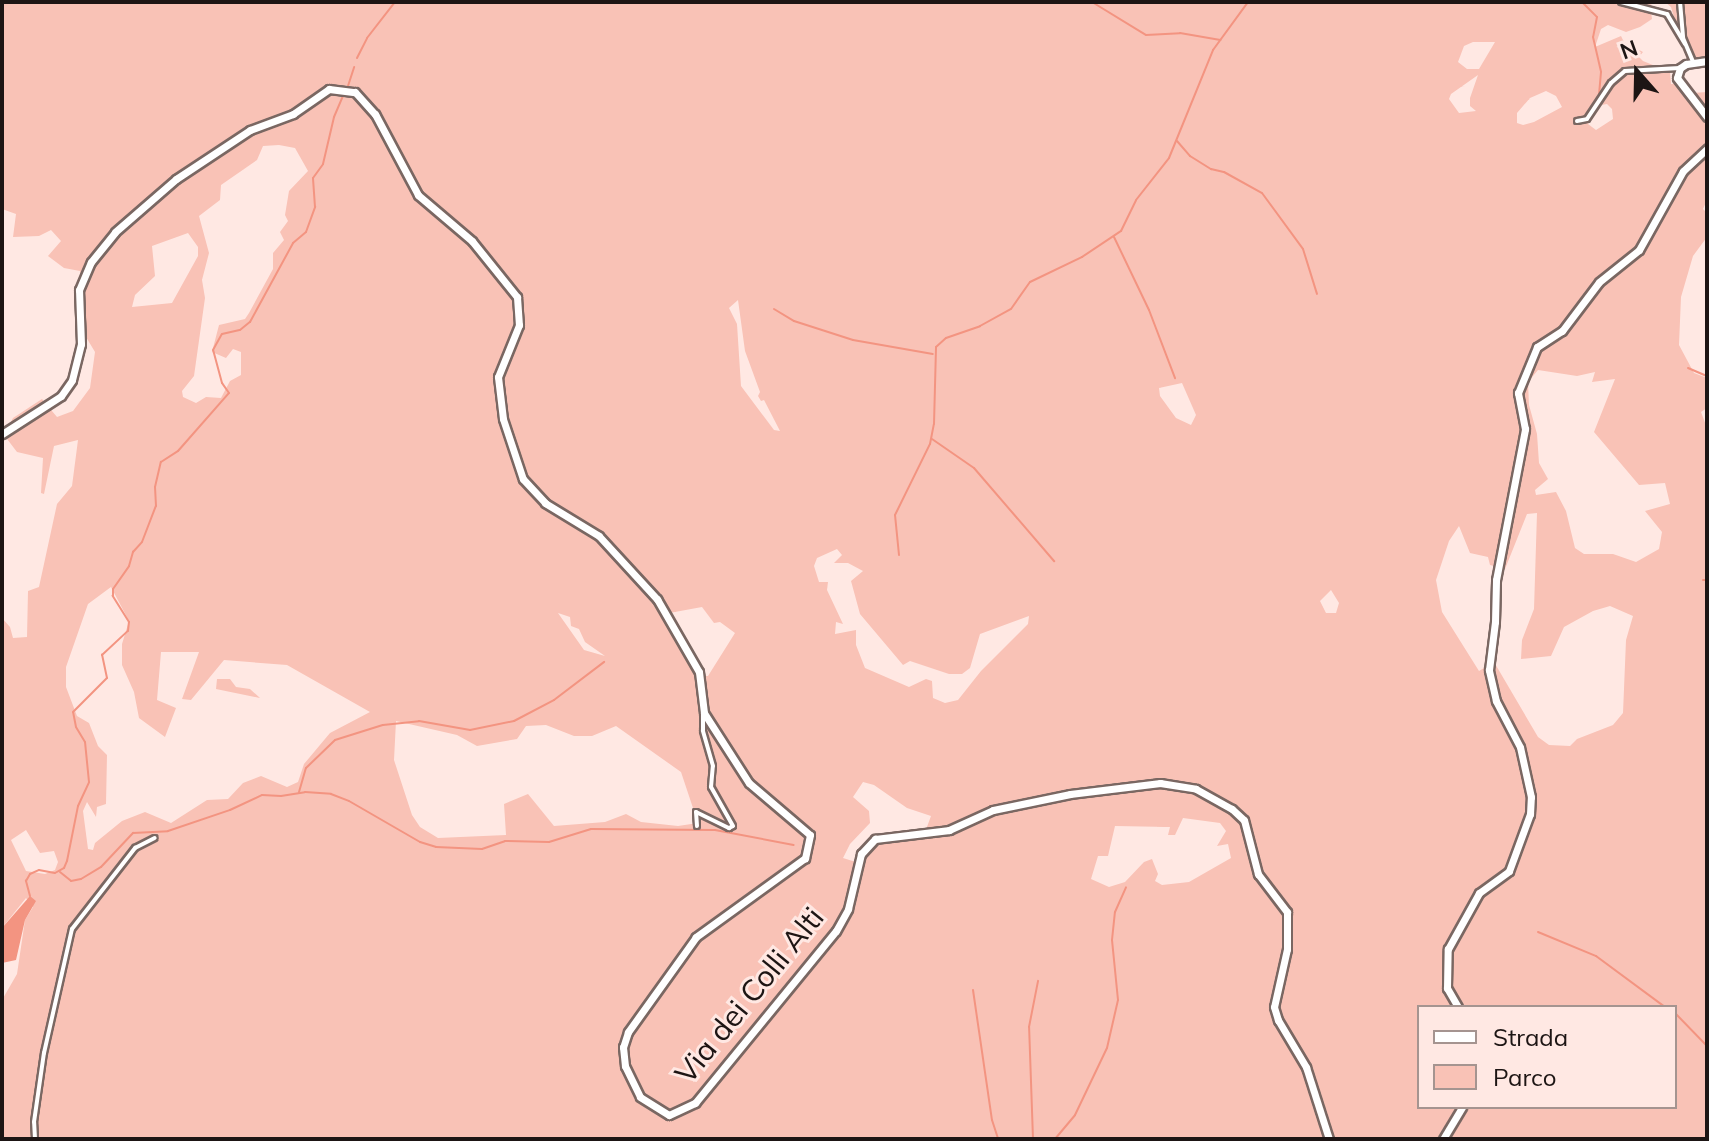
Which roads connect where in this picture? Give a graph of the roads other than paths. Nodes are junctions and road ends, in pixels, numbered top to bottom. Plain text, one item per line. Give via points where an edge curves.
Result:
1 (1621, 2) edge
2 (1680, 2) edge
3 (1685, 44) junction
4 (1700, 62) edge
5 (1680, 68) junction
6 (1707, 117) edge
7 (1577, 121) dead end
8 (1707, 149) edge
9 (2, 434) edge
10 (704, 713) junction
11 (697, 826) dead end
12 (155, 838) dead end
13 (1457, 1005) edge
14 (1461, 1109) edge
15 (35, 1139) edge
16 (1329, 1139) edge
17 (1443, 1139) edge

1 - 3 street via 1667,14
2 - 3 street
3 - 4 street
4 - 5 street
5 - 6 street via 1678,84
5 - 7 street via 1625,71 1587,119
8 - 13 street via 1683,171 1639,250 1599,282 1562,331 1537,347 1518,393 1525,429 1496,580 1489,670 1496,701 1520,747 1530,814 1509,871 1479,893 1448,949 1447,988
9 - 10 street, Via dei Colli Alti via 61,396 72,380 81,344 79,290 105,242 176,179 237,138 293,114 324,91 355,92 375,114 418,195 472,241 517,297 519,325 498,377 503,419 523,479 545,503 599,536 657,599 699,672
10 - 11 street via 711,787 733,826 696,812
10 - 16 street, Via dei Colli Alti via 749,783 805,829 810,841 805,858 696,937 628,1032 623,1053 635,1089 648,1105 669,1115 695,1103 836,931 848,909 861,854 875,839 949,830 993,810 1143,784 1196,789 1239,814 1258,874 1282,901 1287,949 1274,1007 1306,1067
12 - 15 street via 135,848 72,929 44,1053
14 - 17 street

